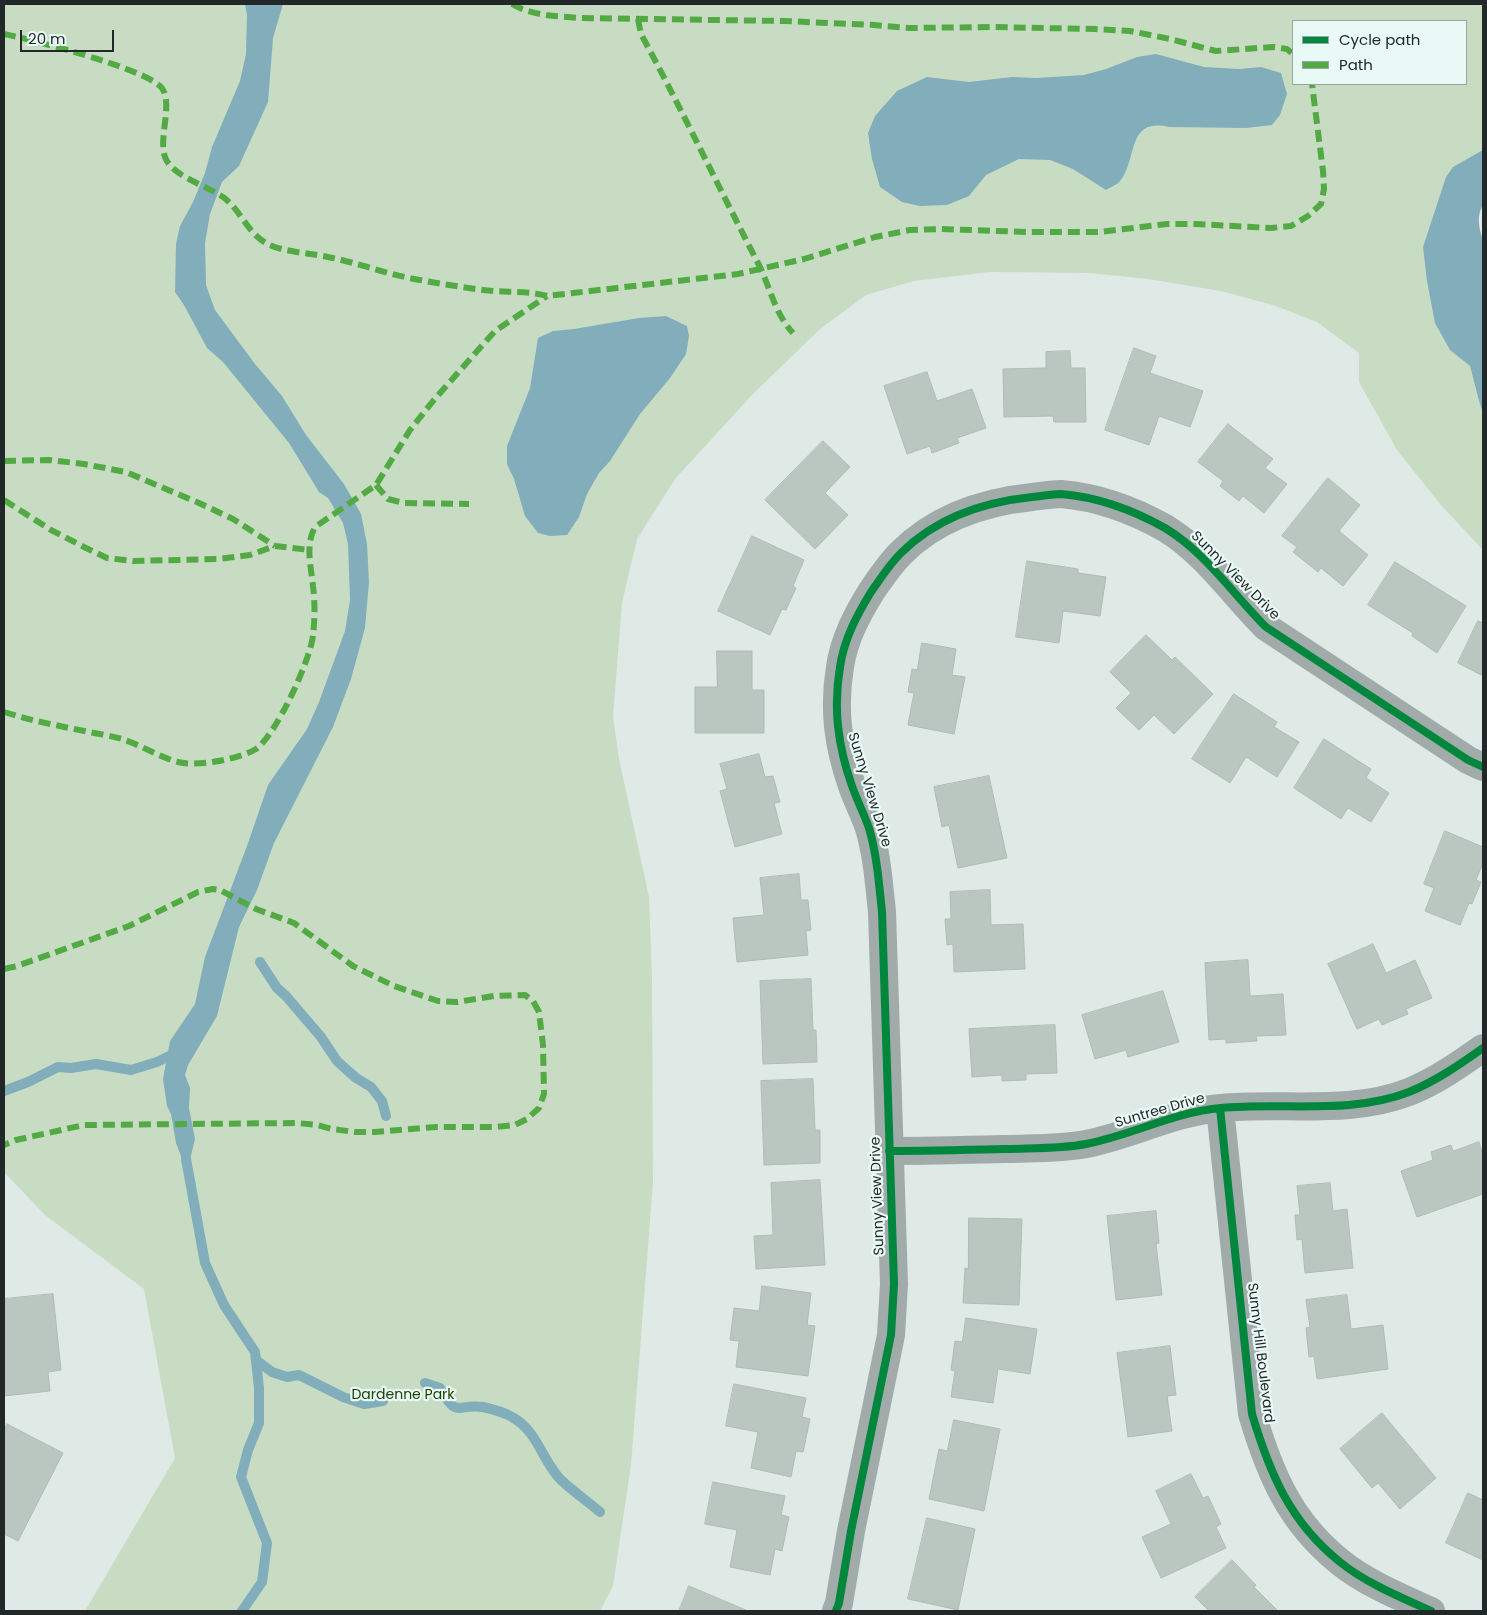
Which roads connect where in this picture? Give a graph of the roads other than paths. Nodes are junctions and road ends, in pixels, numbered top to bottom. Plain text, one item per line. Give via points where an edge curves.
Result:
1 (1483, 767) edge
2 (1483, 1048) edge
3 (1220, 1108) junction
4 (889, 1151) junction
5 (836, 1611) edge
6 (1430, 1611) edge

1 - 4 street, Sunny View Drive via 1266,627 1216,571 1181,538 1132,511 1106,502 1060,494 1015,499 982,506 950,518 922,536 900,554 882,576 846,639 836,707 839,746 869,828 878,866
2 - 3 street, Suntree Drive via 1447,1074 1383,1100 1340,1106
3 - 4 street, Suntree Drive via 1178,1116 1084,1144
3 - 6 street, Sunny Hill Boulevard via 1252,1414 1264,1455 1294,1514 1340,1563
4 - 5 street, Sunny View Drive via 894,1284 890,1335

